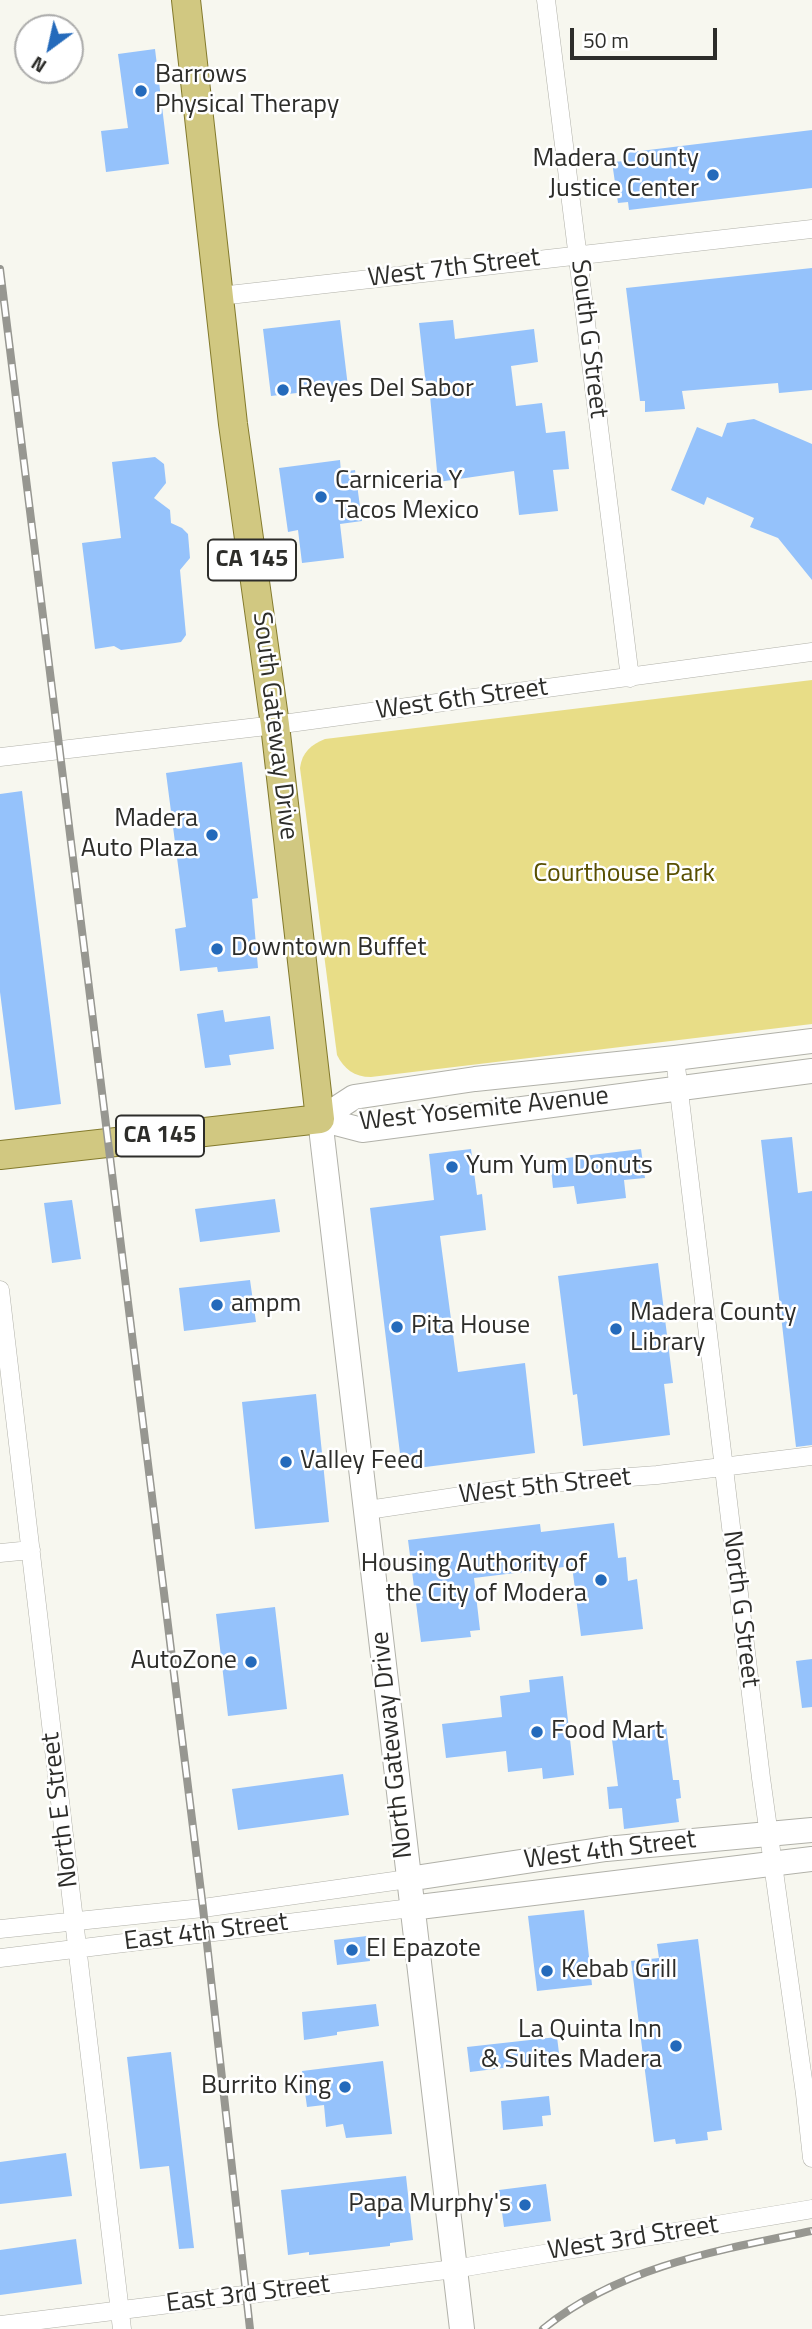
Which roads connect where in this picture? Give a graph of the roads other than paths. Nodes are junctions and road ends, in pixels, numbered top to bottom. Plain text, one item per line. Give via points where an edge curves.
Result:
1 (186, 0) edge
2 (546, 0) edge
3 (812, 229) edge
4 (578, 255) junction
5 (220, 296) junction
6 (812, 652) edge
7 (630, 678) junction
8 (275, 725) junction
9 (0, 757) edge
10 (812, 1041) edge
11 (675, 1058) junction
12 (812, 1071) edge
13 (678, 1087) junction
14 (320, 1119) junction
15 (0, 1156) edge
16 (0, 1290) edge
17 (812, 1455) edge
18 (723, 1466) junction
19 (368, 1510) junction
20 (31, 1550) junction
21 (0, 1553) edge
22 (812, 1830) edge
23 (768, 1835) junction
24 (812, 1859) edge
25 (772, 1863) junction
26 (408, 1879) junction
27 (411, 1908) junction
28 (74, 1921) junction
29 (0, 1928) edge
30 (77, 1948) junction
31 (0, 1958) edge
32 (812, 2158) edge
33 (812, 2209) edge
34 (454, 2269) junction
35 (120, 2311) junction
36 (0, 2326) edge
37 (122, 2329) edge
38 (462, 2329) edge

1 - 5 main road, South Gateway Drive / CA 145
2 - 4 street, South G Street
3 - 4 street, West 7th Street
4 - 5 street, West 7th Street
4 - 7 street, South G Street
5 - 8 main road, South Gateway Drive / CA 145
6 - 7 street, West 6th Street
7 - 8 street, West 6th Street
8 - 9 street, West 6th Street
8 - 14 main road, South Gateway Drive / CA 145
10 - 11 main road, West Yosemite Avenue
11 - 13 street, North G Street
11 - 14 main road, West Yosemite Avenue via 354,1097
12 - 13 main road, West Yosemite Avenue
13 - 14 main road, West Yosemite Avenue via 362,1130
13 - 18 street, North G Street
14 - 15 main road, CA 145
14 - 19 main road, North Gateway Drive
16 - 20 street, North E Street
17 - 18 street, West 5th Street
18 - 19 street, West 5th Street via 548,1483
18 - 23 street, North G Street
19 - 26 main road, North Gateway Drive
20 - 21 street
20 - 28 street, North E Street
22 - 23 main road, West 4th Street
23 - 25 street, North G Street
23 - 26 main road, West 4th Street via 606,1849
24 - 25 main road, West 4th Street
25 - 27 main road, West 4th Street
25 - 32 street, North G Street
26 - 27 main road, North Gateway Drive
26 - 28 street, East 4th Street
27 - 30 street, East 4th Street
27 - 34 main road, North Gateway Drive
28 - 29 street, East 4th Street
28 - 30 street, North E Street
30 - 31 street, East 4th Street
30 - 35 street, North E Street
33 - 34 street, West 3rd Street
34 - 35 street, East 3rd Street
34 - 38 main road, North Gateway Drive
35 - 36 street, East 3rd Street
35 - 37 street, North E Street

